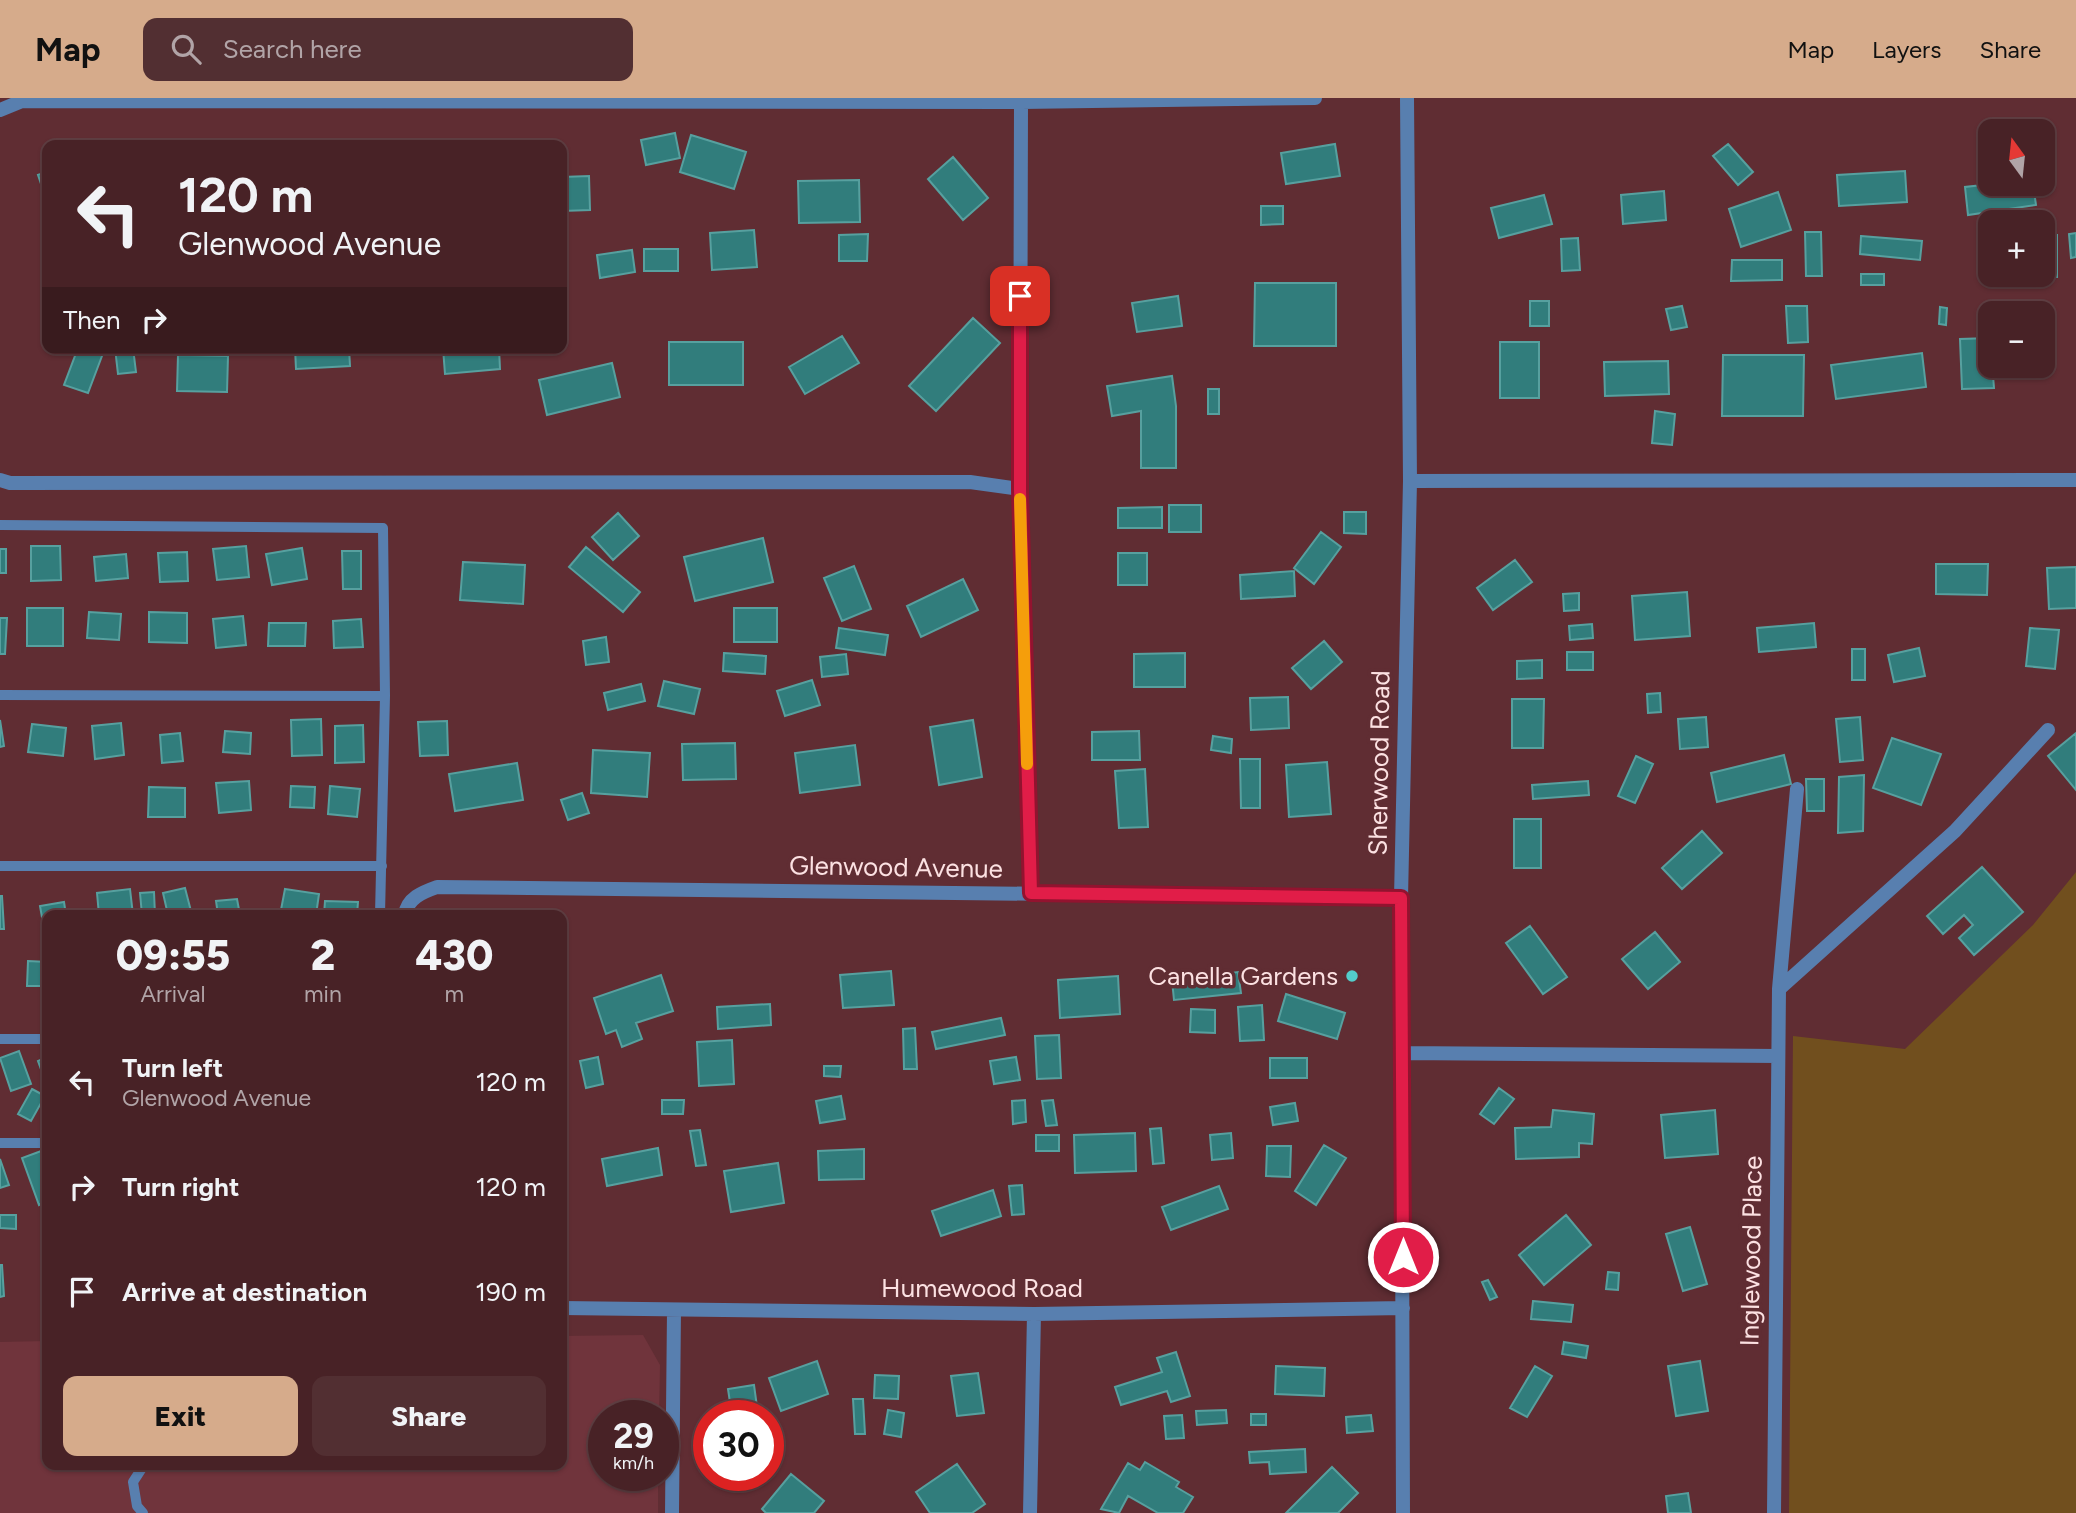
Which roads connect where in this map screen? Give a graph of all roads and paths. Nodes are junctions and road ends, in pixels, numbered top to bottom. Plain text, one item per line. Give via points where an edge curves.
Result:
1 (1193, 98) edge
2 (1315, 98) edge
3 (1407, 98) edge
4 (1021, 102) junction
5 (0, 110) edge
6 (0, 480) edge
7 (1410, 481) junction
8 (2076, 481) edge
9 (1020, 489) junction
10 (0, 525) edge
11 (0, 695) edge
12 (384, 696) junction
13 (2048, 730) dead end
14 (1797, 789) dead end
15 (0, 866) edge
16 (382, 866) junction
17 (1031, 893) junction
18 (1401, 898) junction
19 (380, 910) edge
20 (405, 910) edge
21 (1779, 989) junction
22 (0, 1039) edge
23 (42, 1039) edge
24 (1403, 1053) junction
25 (1778, 1056) junction
26 (0, 1143) edge
27 (42, 1143) edge
28 (567, 1308) edge
29 (1403, 1308) junction
30 (674, 1310) junction
31 (1034, 1314) junction
32 (141, 1470) edge
33 (143, 1513) edge
34 (672, 1513) edge
35 (1030, 1513) edge
36 (1403, 1513) edge
37 (1774, 1513) edge

1 - 2 street
1 - 4 street
3 - 7 street, Sherwood Road
4 - 5 street via 22,101
4 - 9 street
6 - 9 street via 970,482
7 - 8 street
7 - 18 street, Sherwood Road
9 - 17 street
10 - 12 lane via 383,528
11 - 12 lane
12 - 16 lane
13 - 21 street via 1955,831
14 - 21 street, Inglewood Place
15 - 16 lane
16 - 19 lane
17 - 18 street, Glenwood Avenue
17 - 20 street, Glenwood Avenue via 437,887 419,893
18 - 24 street, Sherwood Road
21 - 25 street, Inglewood Place
22 - 23 lane
24 - 25 street
24 - 29 street, Sherwood Road
25 - 37 street, Inglewood Place
26 - 27 lane
28 - 30 street, Humewood Road
29 - 31 street, Humewood Road
29 - 36 street, Sherwood Road
30 - 31 street, Humewood Road
30 - 34 street
31 - 35 street
32 - 33 lane via 133,1482 136,1506

